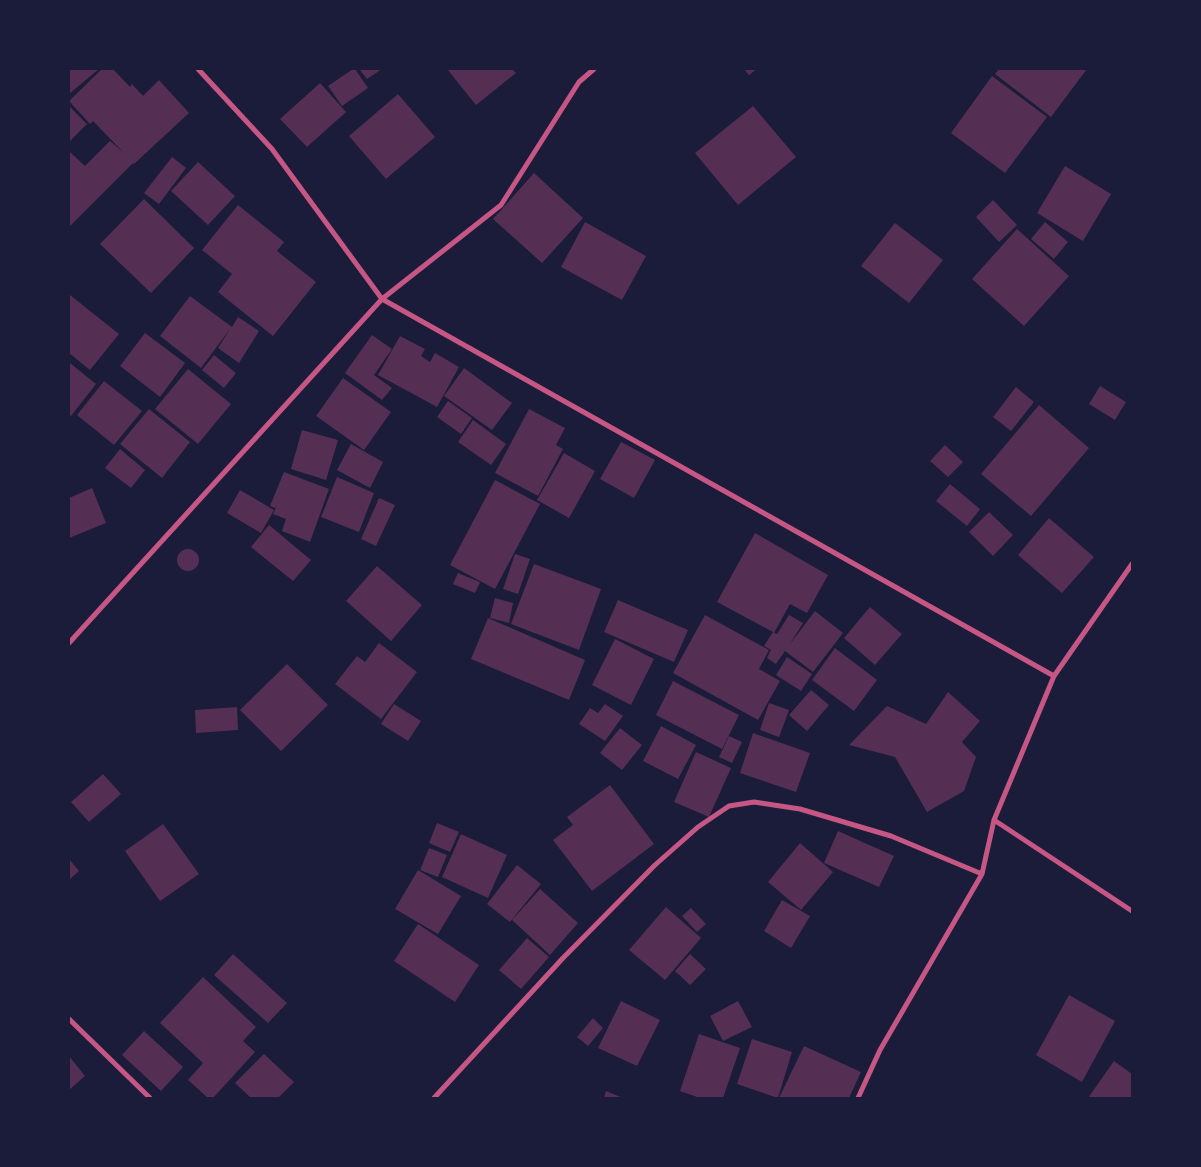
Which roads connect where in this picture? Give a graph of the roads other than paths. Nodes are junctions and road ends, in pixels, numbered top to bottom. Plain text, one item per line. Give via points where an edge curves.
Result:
1 (198, 69) edge
2 (594, 69) edge
3 (382, 298) junction
4 (1132, 564) edge
5 (69, 643) edge
6 (1054, 676) junction
7 (994, 820) junction
8 (982, 874) junction
9 (1132, 911) edge
10 (69, 1018) edge
11 (150, 1098) edge
12 (434, 1098) edge
13 (858, 1098) edge

1 - 3 street via 272,149
2 - 3 street via 579,82 501,205
3 - 5 street
3 - 6 street
4 - 6 street
6 - 7 street
7 - 8 street
7 - 9 street
8 - 12 street via 890,836 800,809 754,802 729,806 698,827 655,865
8 - 13 street via 880,1050
10 - 11 street

